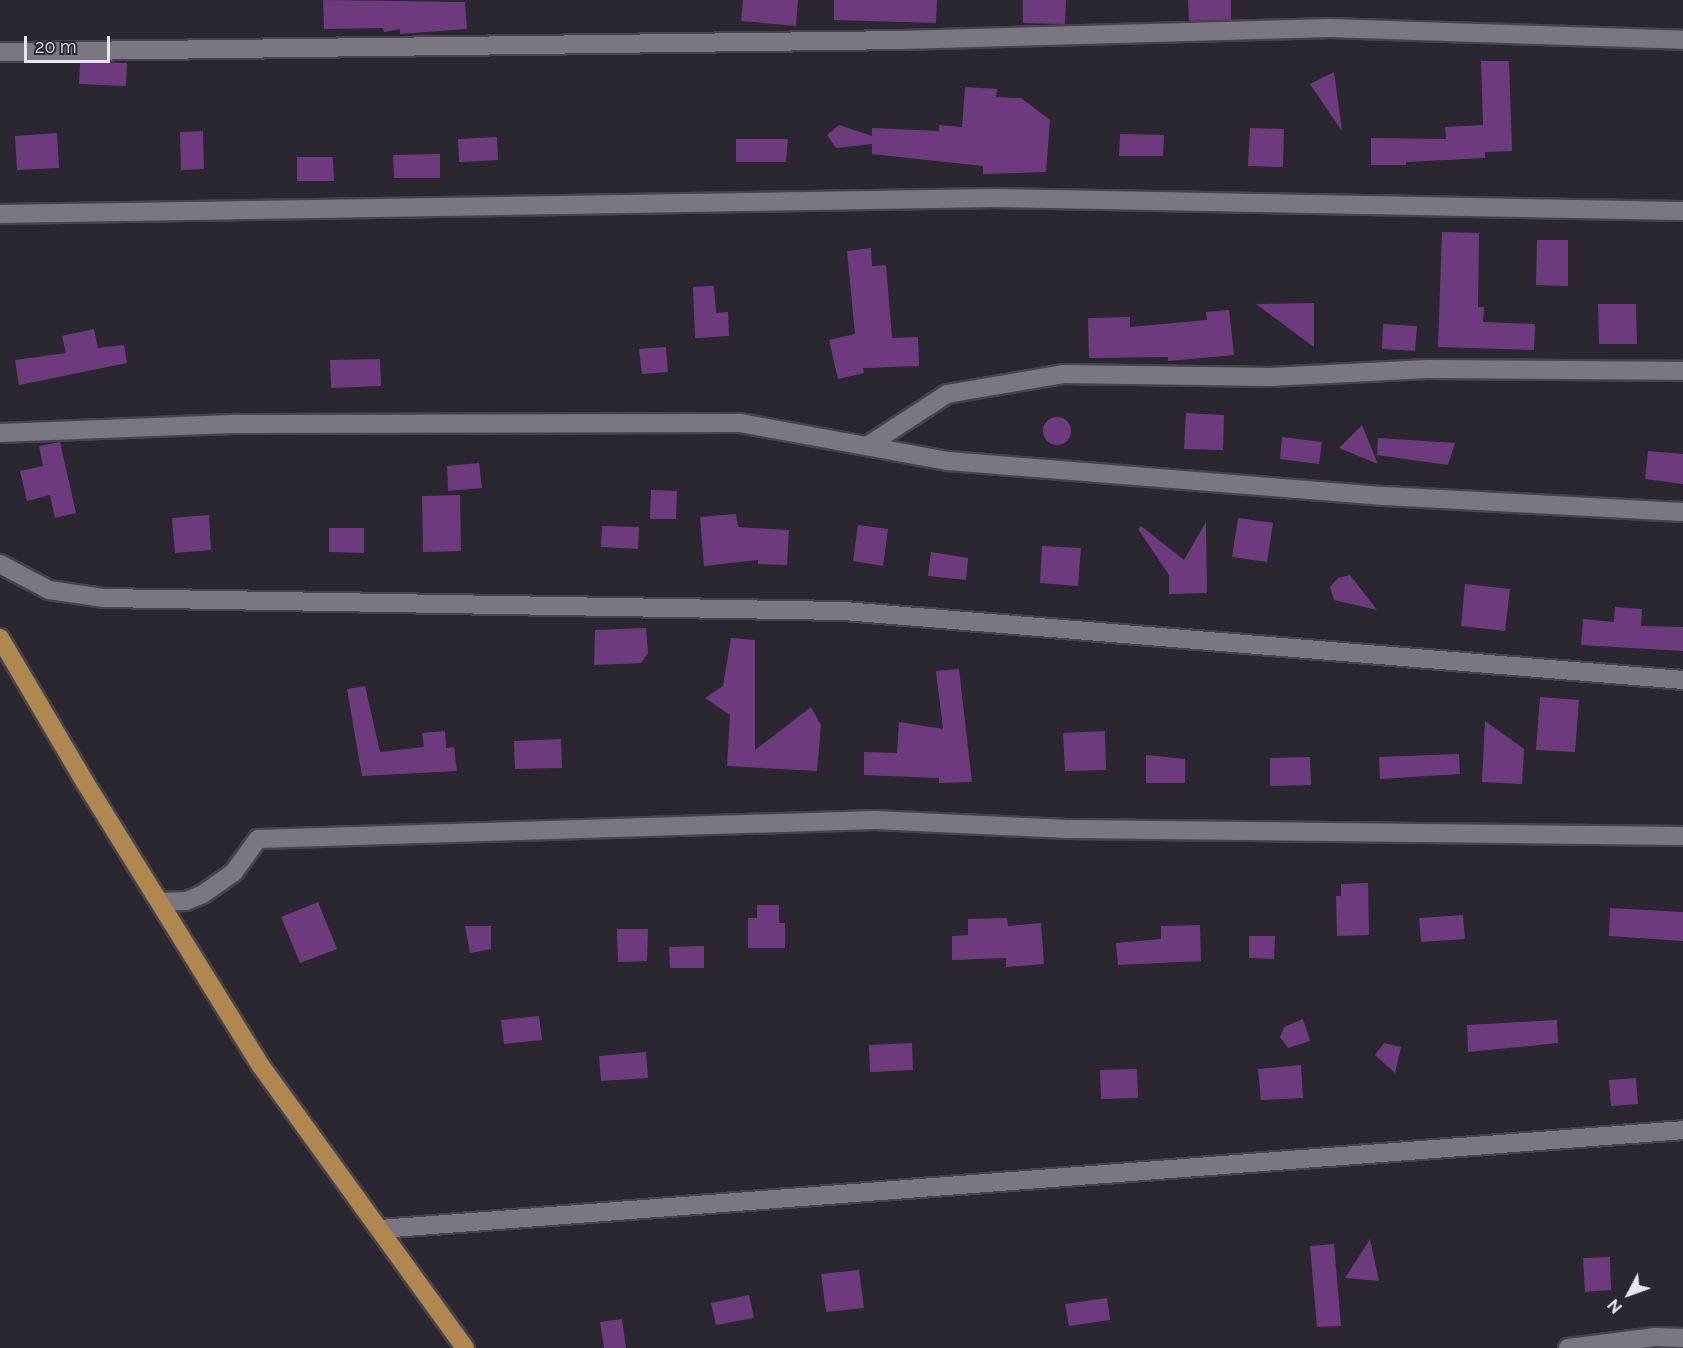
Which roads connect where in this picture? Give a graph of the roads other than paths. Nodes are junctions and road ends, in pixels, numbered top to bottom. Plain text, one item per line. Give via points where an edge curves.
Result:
1 (1683, 40) edge
2 (0, 52) edge
3 (1683, 211) edge
4 (0, 214) edge
5 (1683, 371) edge
6 (0, 433) edge
7 (867, 446) junction
8 (1683, 512) edge
9 (0, 564) edge
10 (0, 638) edge
11 (1683, 680) edge
12 (1683, 836) edge
13 (160, 902) junction
14 (1683, 1130) edge
15 (380, 1229) junction
16 (1683, 1338) edge
17 (465, 1348) edge
18 (1568, 1348) edge

1 - 2 street via 1330,28 902,40
3 - 4 street via 994,198
5 - 7 street via 1428,369 1270,377 1064,374 947,394
6 - 7 street via 238,424 740,423
7 - 8 street via 972,463 1385,496
9 - 11 street via 49,590 104,598 844,611
10 - 13 main road
12 - 13 street via 1067,829 875,820 258,839 234,872 203,894 186,901
13 - 15 main road via 261,1066
14 - 15 street
15 - 17 main road
16 - 18 street via 1655,1337

